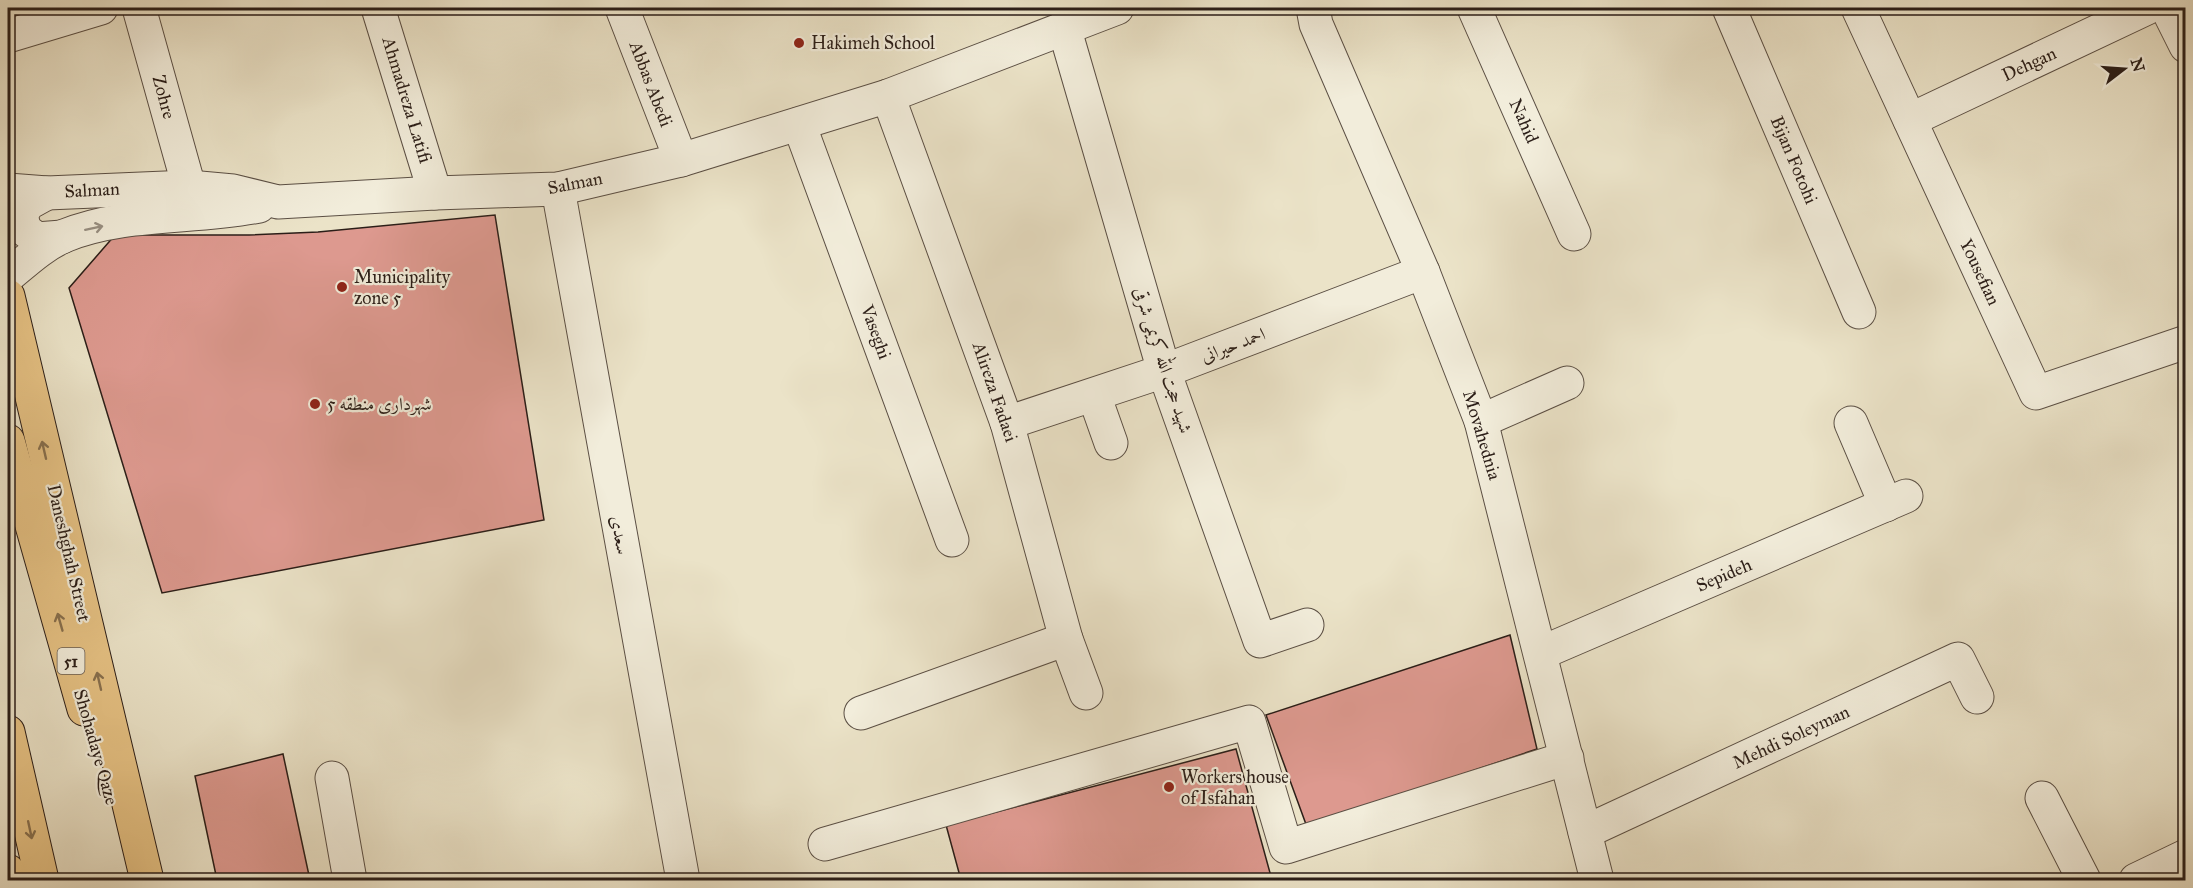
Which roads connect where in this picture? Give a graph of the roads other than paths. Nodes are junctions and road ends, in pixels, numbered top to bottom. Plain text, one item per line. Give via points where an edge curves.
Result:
1 (100, 8) edge
2 (139, 8) edge
3 (378, 8) edge
4 (622, 8) edge
5 (1117, 8) edge
6 (1313, 8) edge
7 (1474, 8) edge
8 (1730, 8) edge
9 (1858, 8) edge
10 (2147, 8) edge
11 (2167, 8) edge
12 (1064, 27) junction
13 (8, 36) edge
14 (2186, 46) edge
15 (888, 96) junction
16 (1910, 120) junction
17 (799, 124) junction
18 (681, 160) junction
19 (189, 187) junction
20 (558, 189) junction
21 (8, 190) edge
22 (47, 193) junction
23 (435, 193) junction
24 (278, 202) junction
25 (1574, 234) dead end
26 (62, 237) junction
27 (1423, 272) junction
28 (8, 276) edge
29 (8, 296) edge
30 (1859, 312) dead end
31 (2186, 342) edge
32 (1164, 371) junction
33 (1567, 383) dead end
34 (1094, 395) junction
35 (1481, 421) junction
36 (1007, 423) junction
37 (1851, 423) dead end
38 (8, 441) edge
39 (1111, 443) dead end
40 (952, 540) dead end
41 (1307, 625) dead end
42 (1066, 639) junction
43 (1541, 653) junction
44 (1086, 693) dead end
45 (1977, 697) dead end
46 (861, 712) dead end
47 (8, 732) edge
48 (1567, 758) junction
49 (332, 778) dead end
50 (2042, 798) dead end
51 (1585, 832) junction
52 (825, 844) dead end
53 (2186, 856) edge
54 (8, 871) edge
55 (10, 880) edge
56 (42, 880) edge
57 (134, 880) edge
58 (147, 880) edge
59 (350, 880) edge
60 (683, 880) edge
61 (1597, 880) edge
62 (2084, 880) edge
63 (2136, 880) edge

1 - 13 street
2 - 19 street, Zohre
3 - 23 street, Ahmadreza Latifi
4 - 18 street, Abbas Abedi
5 - 12 street, Salman
6 - 27 street, Movahednia via 1316,24
7 - 25 street, Nahid
8 - 30 street, Bijan Fotohi
9 - 16 street, Yousefian
10 - 16 street, Dehgan
11 - 14 street
12 - 15 street, Salman
12 - 32 street, شهید حجت الله کریمی شرقی
15 - 17 street, Salman
15 - 36 street, Alireza Fadaei
16 - 31 street, Yousefian via 2036,393
17 - 18 street, Salman
17 - 40 street, Vaseghi
18 - 20 street, Salman
19 - 22 street, Salman
19 - 24 street, Salman via 233,191
20 - 23 street, Salman
20 - 60 street, سعدی
21 - 22 street, Salman
22 - 26 street via 27,204 21,216 25,230 37,238
23 - 24 street, Salman
26 -> 24 street via 165,214 233,212
26 - 28 street
27 - 32 street, احمد حیرانی
27 - 35 street, Movahednia
58 -> 29 main road, Daneshghah Street
32 - 34 street, احمد حیرانی
32 - 41 street, شهید حجت الله کریمی شرقی via 1260,641
33 - 35 street
34 - 36 street, احمد حیرانی
34 - 39 street
35 - 43 street, Movahednia
36 - 42 street, Alireza Fadaei
37 - 43 street, Sepideh via 1896,500
57 -> 38 main road, Shohadaye Qaze / 51
42 - 44 street, Alireza Fadaei
42 - 46 street
43 - 48 street, Movahednia
45 - 51 street, Mehdi Soleyman via 1958,659
47 -> 56 main road
48 - 51 street, Movahednia
48 - 52 street via 1286,847 1248,722
49 - 59 street
50 - 62 street
51 - 61 street, Movahednia
53 - 63 street
54 - 55 main road

